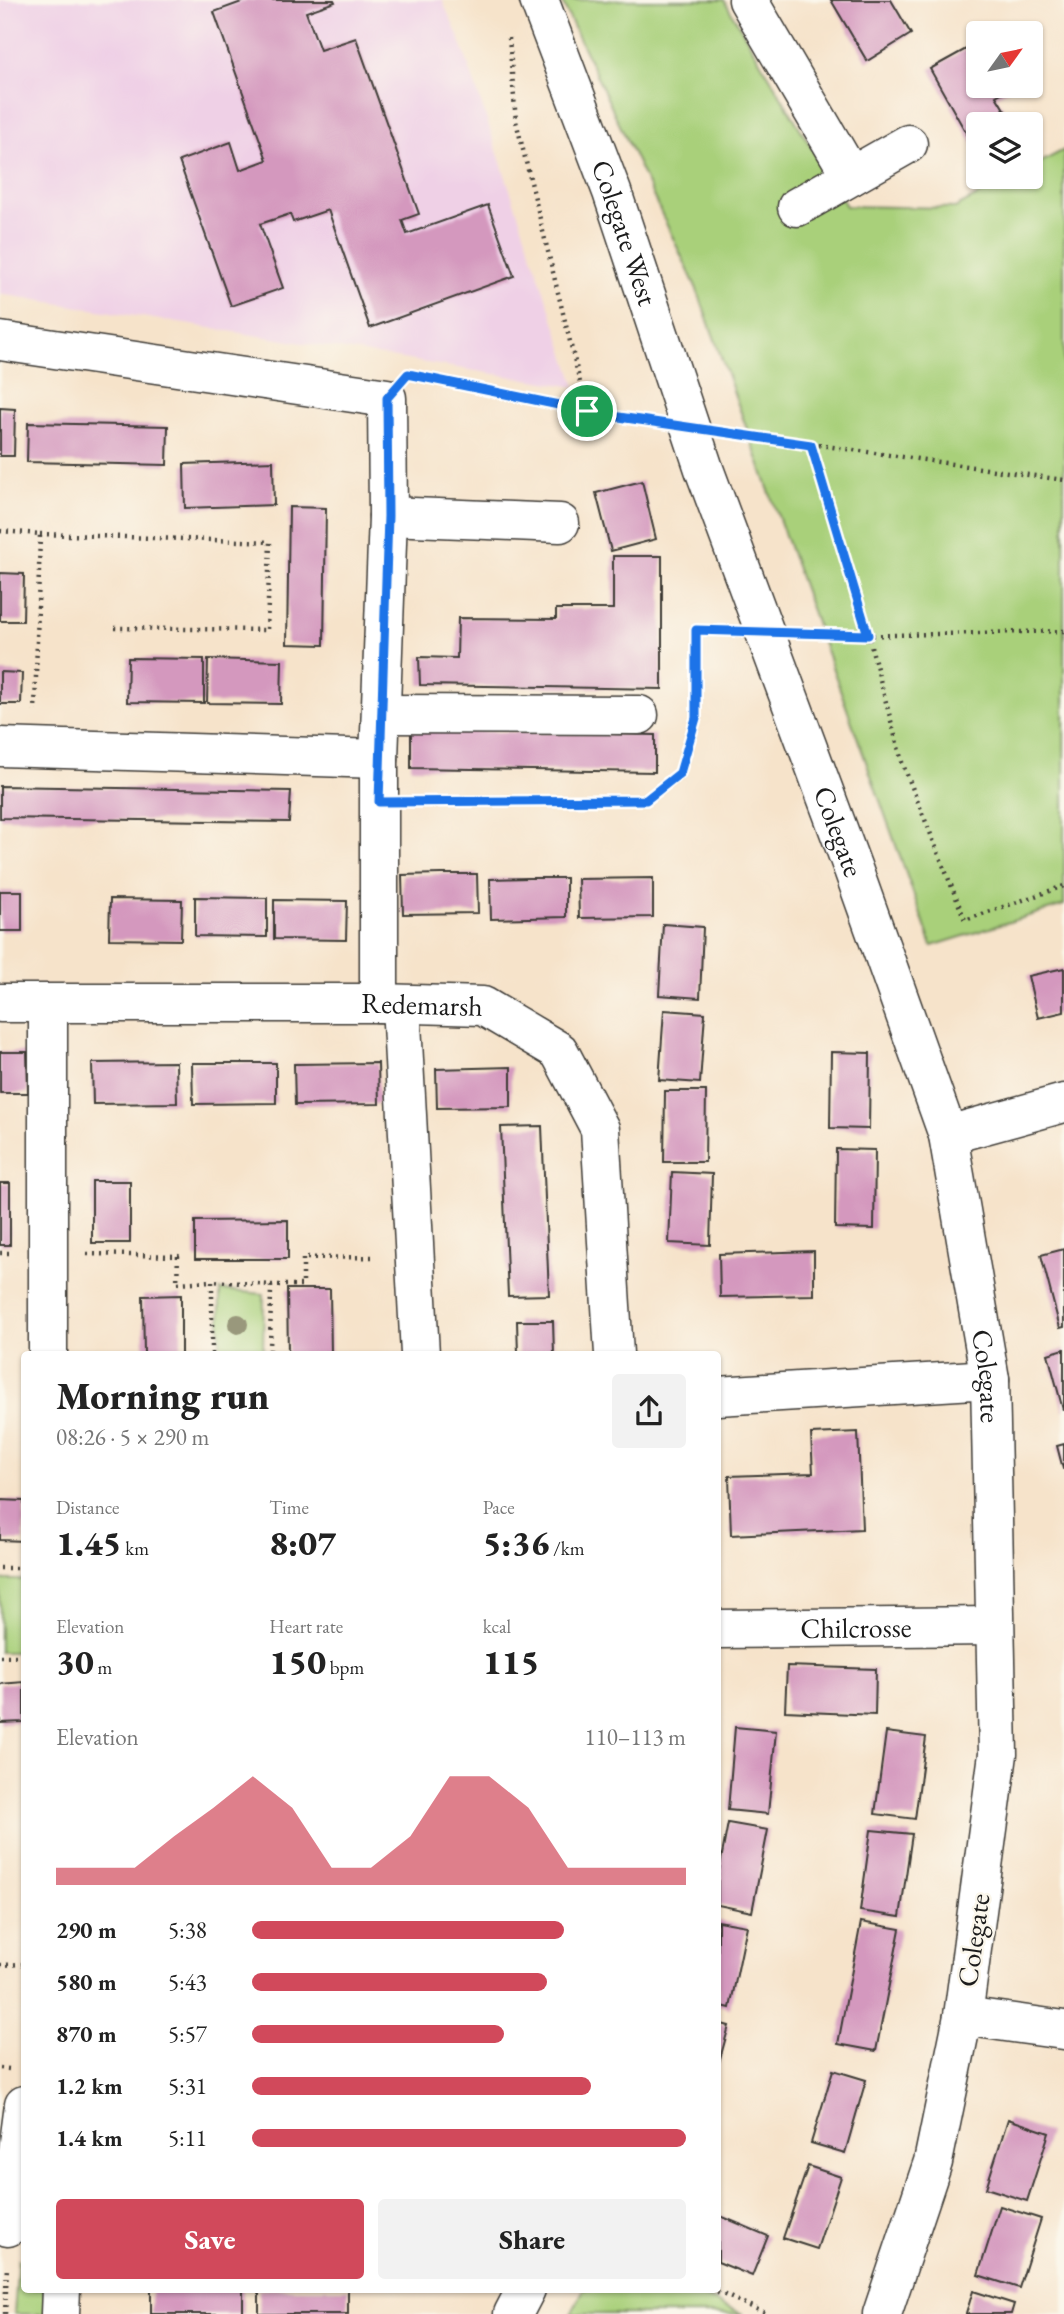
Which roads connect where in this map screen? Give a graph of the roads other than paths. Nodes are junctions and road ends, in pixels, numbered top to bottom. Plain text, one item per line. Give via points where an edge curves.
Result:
1 (748, 0) edge
2 (542, 5) edge
3 (908, 144) dead end
4 (852, 176) junction
5 (797, 207) dead end
6 (0, 341) edge
7 (704, 469) joint
8 (388, 516) junction
9 (560, 523) dead end
10 (382, 714) junction
11 (639, 715) dead end
12 (17, 747) edge
13 (379, 759) junction
14 (0, 1003) edge
15 (48, 1003) junction
16 (390, 1004) junction
17 (1064, 1104) edge
18 (948, 1135) junction
19 (48, 1351) edge
20 (420, 1351) edge
21 (614, 1351) edge
22 (990, 1379) junction
23 (721, 1396) edge
24 (994, 1626) junction
25 (721, 1629) edge
26 (963, 2016) junction
27 (1064, 2030) edge
28 (21, 2133) edge
29 (11, 2227) edge
30 (61, 2293) edge
31 (524, 2293) edge
32 (60, 2314) edge
33 (513, 2314) edge
34 (882, 2314) edge

1 - 4 street
2 - 7 street, Colegate West via 612,192
3 - 4 street
4 - 5 street
6 - 8 street via 387,398
7 - 18 street, Colegate
8 - 9 street
8 - 10 street
10 - 11 street
10 - 13 street
12 - 13 street
13 - 16 street
14 - 15 street, Redemarsh
15 - 16 street, Redemarsh
15 - 19 street
16 - 20 street
16 - 21 street, Redemarsh via 482,1006 559,1051 600,1129
17 - 18 street
18 - 22 street, Colegate
22 - 23 street
22 - 24 street, Colegate
24 - 25 street, Chilcrosse
24 - 26 street, Colegate via 998,1754
26 - 27 street
26 - 34 street, Colegate via 933,2162
28 - 29 street
30 - 32 street
31 - 33 street

